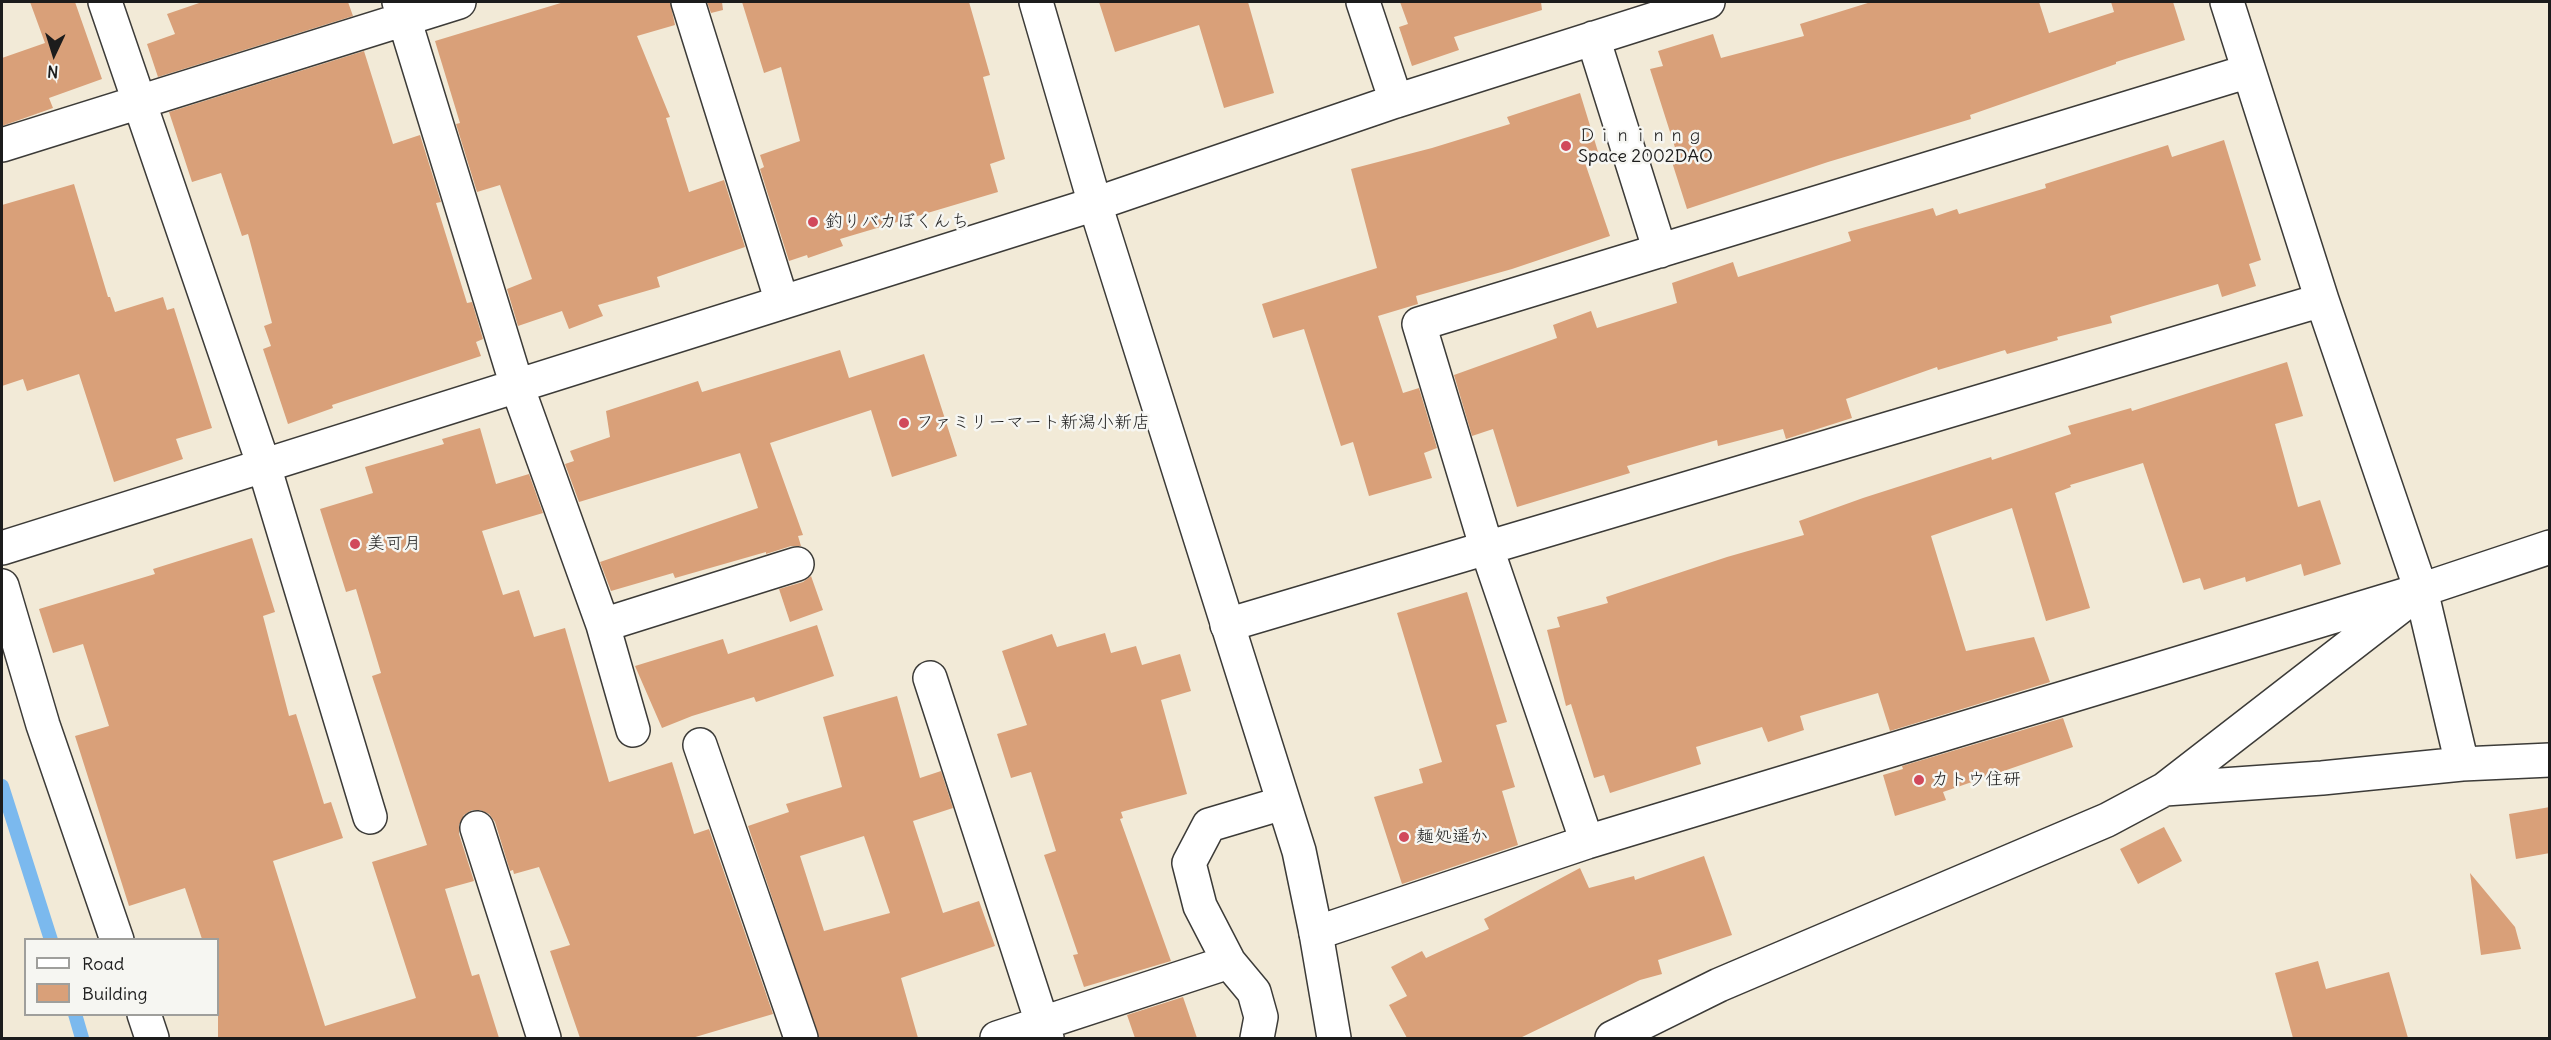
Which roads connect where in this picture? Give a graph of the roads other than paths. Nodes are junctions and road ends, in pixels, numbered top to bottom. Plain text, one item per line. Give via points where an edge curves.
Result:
1 (105, 2) edge
2 (459, 2) edge
3 (688, 2) edge
4 (1036, 2) edge
5 (1363, 2) edge
6 (1708, 2) edge
7 (2227, 2) edge
8 (402, 10) edge
9 (1593, 38) junction
10 (2249, 71) junction
11 (1396, 101) junction
12 (138, 102) junction
13 (2, 145) edge
14 (1095, 204) junction
15 (1660, 251) junction
16 (2322, 300) junction
17 (782, 302) junction
18 (517, 386) junction
19 (264, 466) junction
20 (2550, 547) edge
21 (2, 548) edge
22 (1487, 549) junction
23 (797, 564) dead end
24 (2, 586) edge
25 (2421, 590) junction
26 (603, 625) junction
27 (1227, 625) junction
28 (930, 678) dead end
29 (633, 730) dead end
30 (700, 745) dead end
31 (2550, 760) edge
32 (2462, 764) junction
33 (2165, 789) junction
34 (1283, 803) junction
35 (370, 817) dead end
36 (477, 828) dead end
37 (1587, 842) junction
38 (1316, 933) junction
39 (117, 938) edge
40 (1229, 962) junction
41 (145, 1016) edge
42 (1044, 1031) edge
43 (152, 1038) edge
44 (544, 1038) edge
45 (801, 1038) edge
46 (997, 1038) edge
47 (1257, 1038) edge
48 (1334, 1038) edge
49 (1612, 1038) edge

1 - 12 street
2 - 8 street
3 - 17 street
4 - 14 street
5 - 11 street
6 - 9 street
7 - 10 street
8 - 12 street
8 - 18 street
9 - 11 street
9 - 15 street
10 - 15 street
10 - 16 street
11 - 14 street
12 - 13 street
12 - 19 street
14 - 17 street
14 - 27 street
15 - 22 street via 1419,324
16 - 22 street
16 - 25 street
17 - 18 street
18 - 19 street
18 - 26 street
19 - 21 street
19 - 35 street
20 - 25 street
22 - 27 street
22 - 37 street
23 - 26 street
24 - 39 street via 43,725
25 - 32 street
25 - 33 street
25 - 37 street
26 - 29 street
27 - 34 street
28 - 42 street
30 - 45 street
31 - 32 street
32 - 33 street
33 - 49 street via 2107,820 1719,985
34 - 38 street via 1299,851
34 - 40 street via 1209,825 1189,863 1200,906
36 - 44 street
37 - 38 street
38 - 48 street
40 - 42 street
40 - 47 street via 1254,992 1261,1017
41 - 43 street
42 - 46 street

